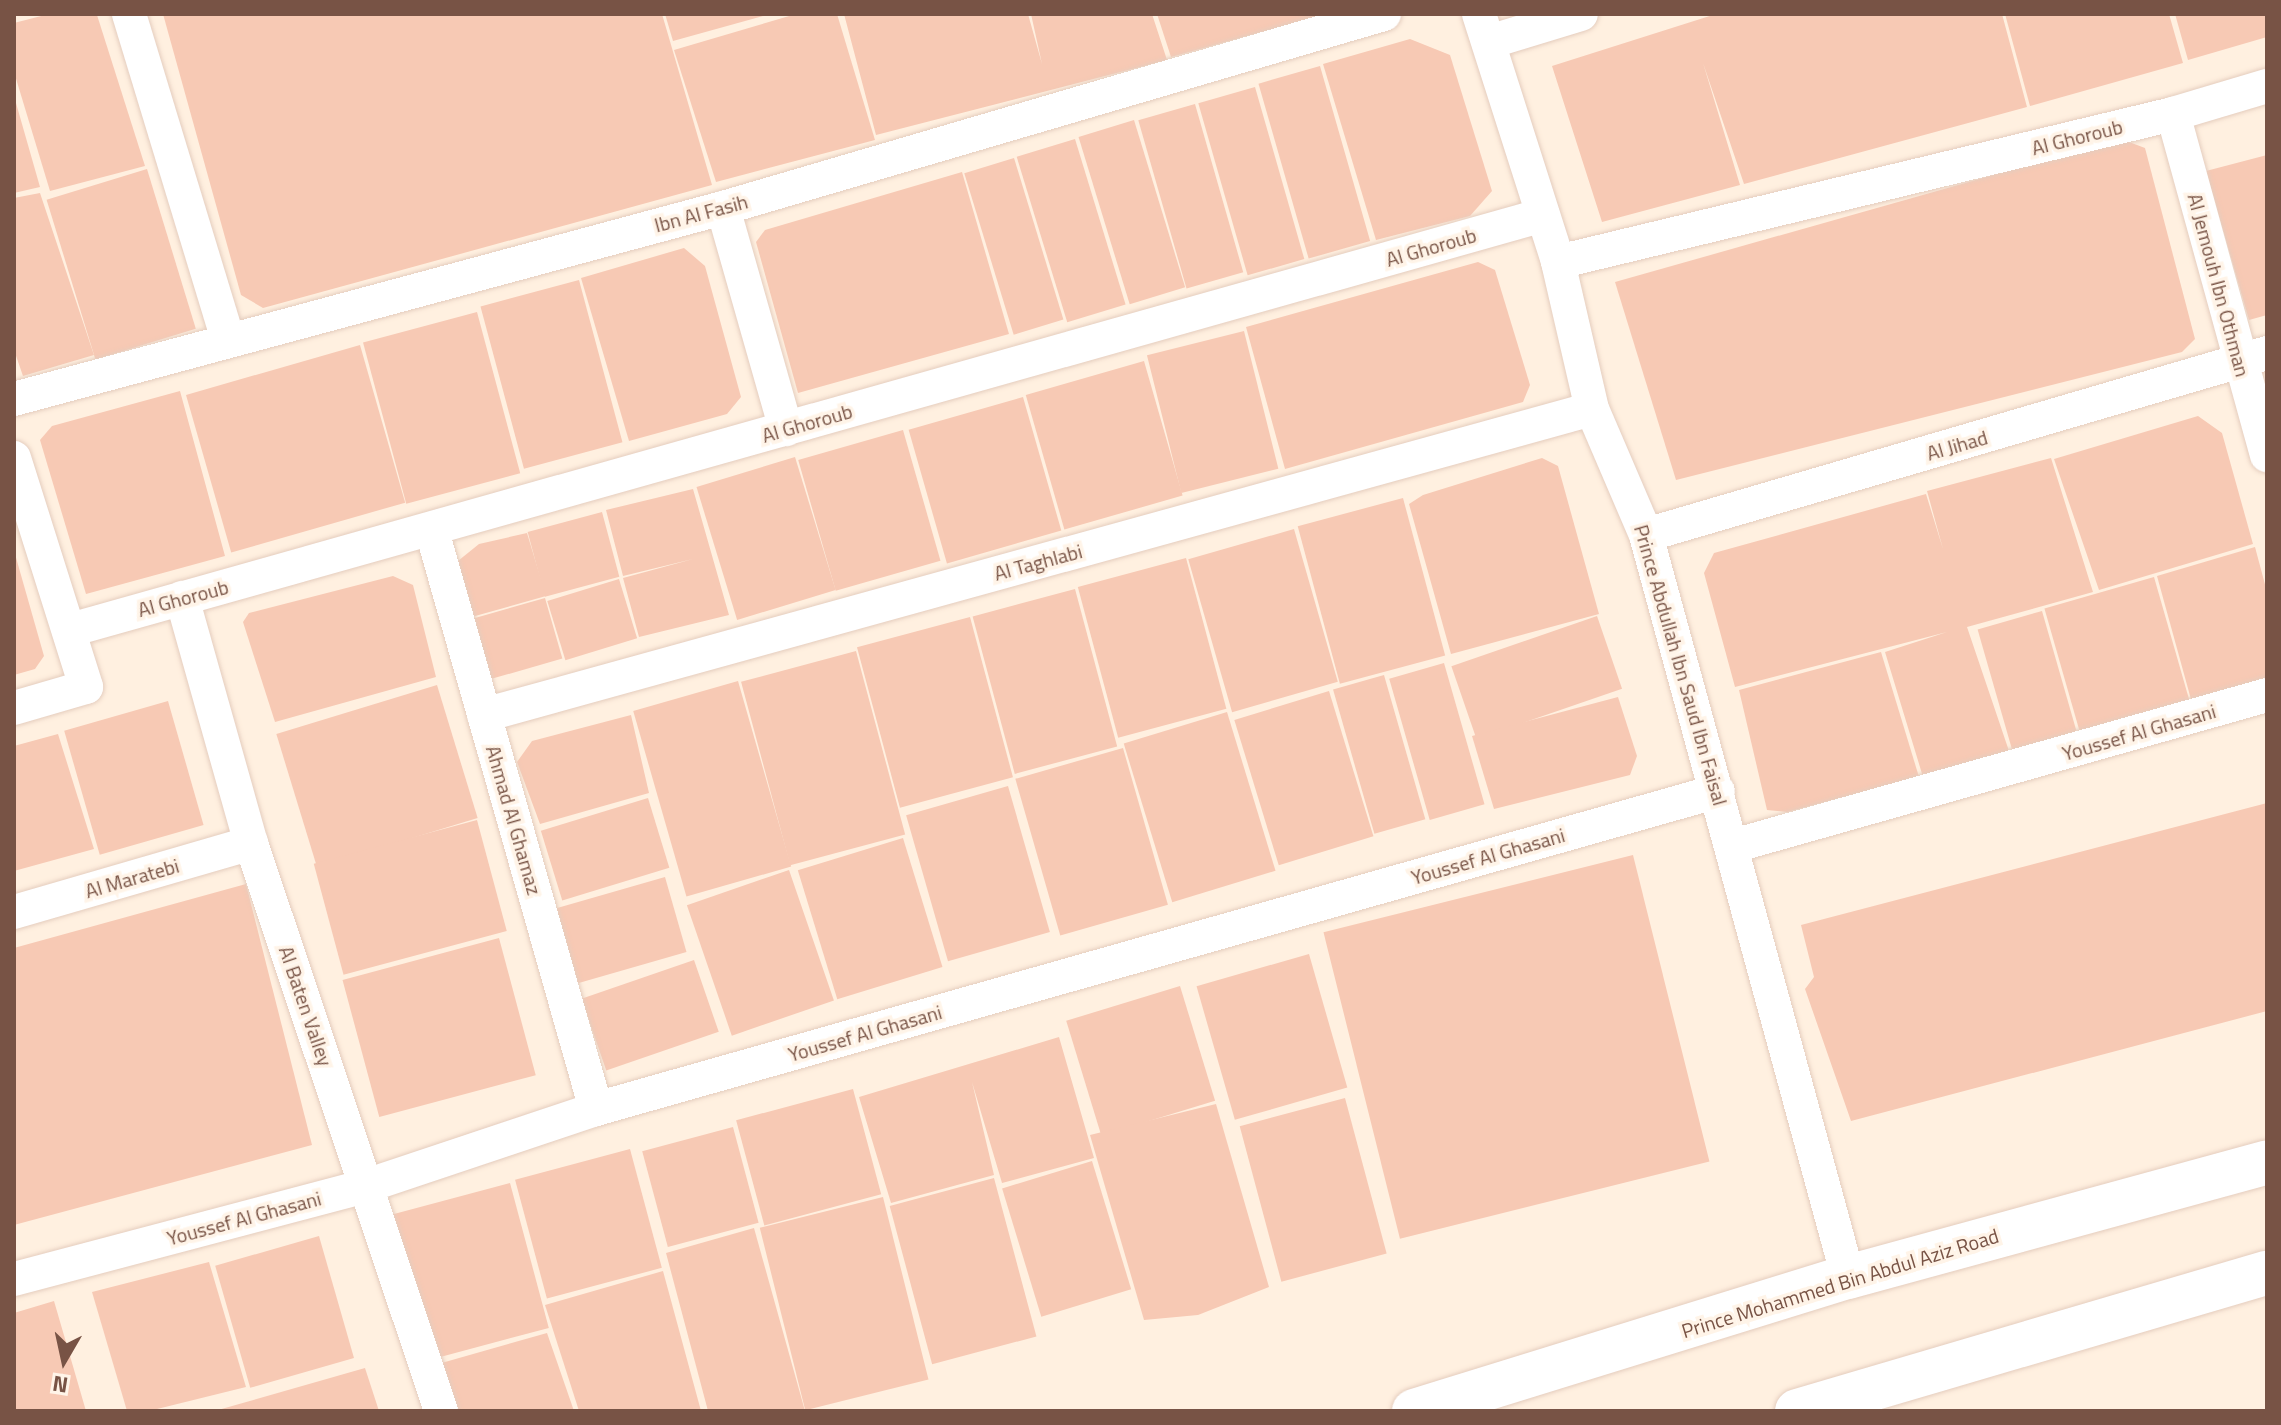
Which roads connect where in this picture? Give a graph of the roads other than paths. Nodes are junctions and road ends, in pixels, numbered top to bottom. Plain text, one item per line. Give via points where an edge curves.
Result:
1 (129, 14) edge
2 (1384, 14) edge
3 (1581, 14) edge
4 (1484, 28) edge
5 (2267, 86) edge
6 (2173, 114) junction
7 (723, 208) junction
8 (1543, 215) junction
9 (1558, 262) junction
10 (228, 340) junction
11 (2253, 358) edge
12 (14, 399) edge
13 (1592, 409) junction
14 (786, 429) junction
15 (2267, 455) edge
16 (14, 458) edge
17 (432, 531) junction
18 (1646, 535) junction
19 (182, 598) junction
20 (70, 630) junction
21 (2267, 695) edge
22 (14, 708) edge
23 (484, 715) junction
24 (1718, 791) junction
25 (251, 843) junction
26 (1733, 846) junction
27 (14, 912) edge
28 (596, 1109) junction
29 (2267, 1162) edge
30 (366, 1186) junction
31 (2267, 1273) edge
32 (1848, 1277) junction
33 (14, 1279) edge
34 (1848, 1405) edge
35 (441, 1411) edge
36 (1414, 1411) edge
37 (1797, 1411) edge

1 - 10 street
2 - 7 street, Ibn Al Fasih
3 - 4 street
4 - 8 street, Prince Abdullah Ibn Saud Ibn Faisal
5 - 6 street, Al Ghoroub
6 - 9 street, Al Ghoroub
6 - 11 street, Al Jemouh Ibn Othman
7 - 10 street, Ibn Al Fasih
7 - 14 street
8 - 9 street, Prince Abdullah Ibn Saud Ibn Faisal
8 - 14 street, Al Ghoroub
9 - 13 street, Prince Abdullah Ibn Saud Ibn Faisal
10 - 12 street, Ibn Al Fasih
11 - 15 street, Al Jemouh Ibn Othman
11 - 18 street, Al Jihad
13 - 18 street, Prince Abdullah Ibn Saud Ibn Faisal
13 - 23 street, Al Taghlabi
14 - 17 street, Al Ghoroub
16 - 20 street
17 - 19 street, Al Ghoroub
17 - 23 street, Ahmad Al Ghamaz
18 - 24 street, Prince Abdullah Ibn Saud Ibn Faisal
19 - 20 street, Al Ghoroub
19 - 25 street, Al Baten Valley
20 - 22 street via 86,687
21 - 26 street, Youssef Al Ghasani
23 - 28 street, Ahmad Al Ghamaz
24 - 26 street, Prince Abdullah Ibn Saud Ibn Faisal
24 - 28 street, Youssef Al Ghasani
25 - 27 street, Al Maratebi
25 - 30 street, Al Baten Valley
26 - 32 street, Prince Abdullah Ibn Saud Ibn Faisal
28 - 30 street, Youssef Al Ghasani
29 - 32 main road, Prince Mohammed Bin Abdul Aziz Road
30 - 33 street, Youssef Al Ghasani
30 - 35 street, Al Baten Valley
31 - 34 main road
32 - 36 main road, Prince Mohammed Bin Abdul Aziz Road
34 - 37 main road

